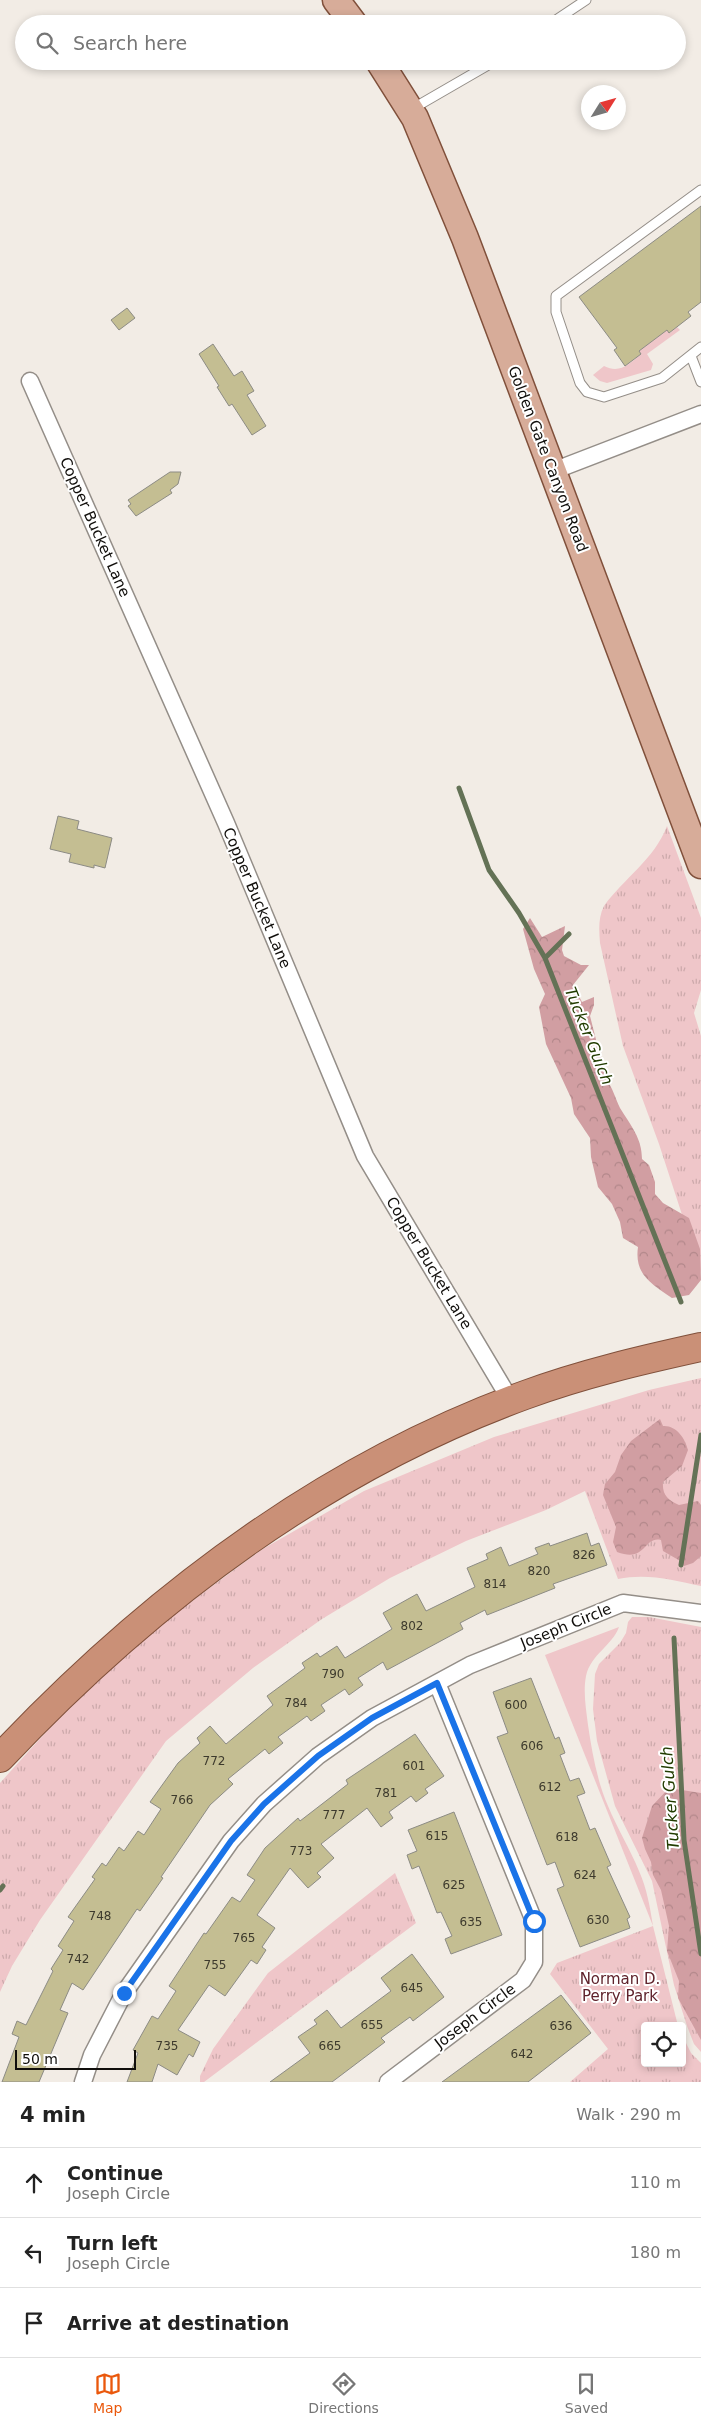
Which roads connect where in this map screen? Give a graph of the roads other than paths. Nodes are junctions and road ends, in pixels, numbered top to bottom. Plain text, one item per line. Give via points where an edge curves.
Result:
1 (336, 0) edge
2 (586, 0) edge
3 (347, 15) edge
4 (564, 15) edge
5 (385, 70) edge
6 (479, 70) edge
7 (409, 110) junction
8 (701, 190) edge
9 (701, 347) edge
10 (691, 356) junction
11 (30, 381) dead end
12 (701, 382) edge
13 (701, 414) edge
14 (553, 471) junction
15 (701, 865) edge
16 (694, 1347) edge
17 (511, 1401) junction
18 (701, 1613) edge
19 (437, 1683) junction
20 (0, 1758) edge
21 (84, 2082) edge
22 (388, 2082) edge

1 - 3 main road
2 - 4 lane
5 - 7 main road, Golden Gate Canyon Road
6 - 7 lane
7 - 14 main road, Golden Gate Canyon Road via 464,238
8 - 10 lane via 556,296 556,312 580,383 588,392 604,397 662,378
9 - 10 lane
10 - 12 lane
11 - 17 street, Copper Bucket Lane via 226,823 366,1156
13 - 14 street
14 - 15 main road, Golden Gate Canyon Road
16 - 17 highway via 582,1376
17 - 20 highway via 383,1459 297,1508 251,1539 190,1582 90,1666
18 - 19 street, Joseph Circle via 623,1603 470,1665
19 - 21 street, Joseph Circle via 372,1718 318,1756 264,1804 231,1841 124,1993 92,2055
19 - 22 street, Joseph Circle via 534,1921 534,1962 524,1980

